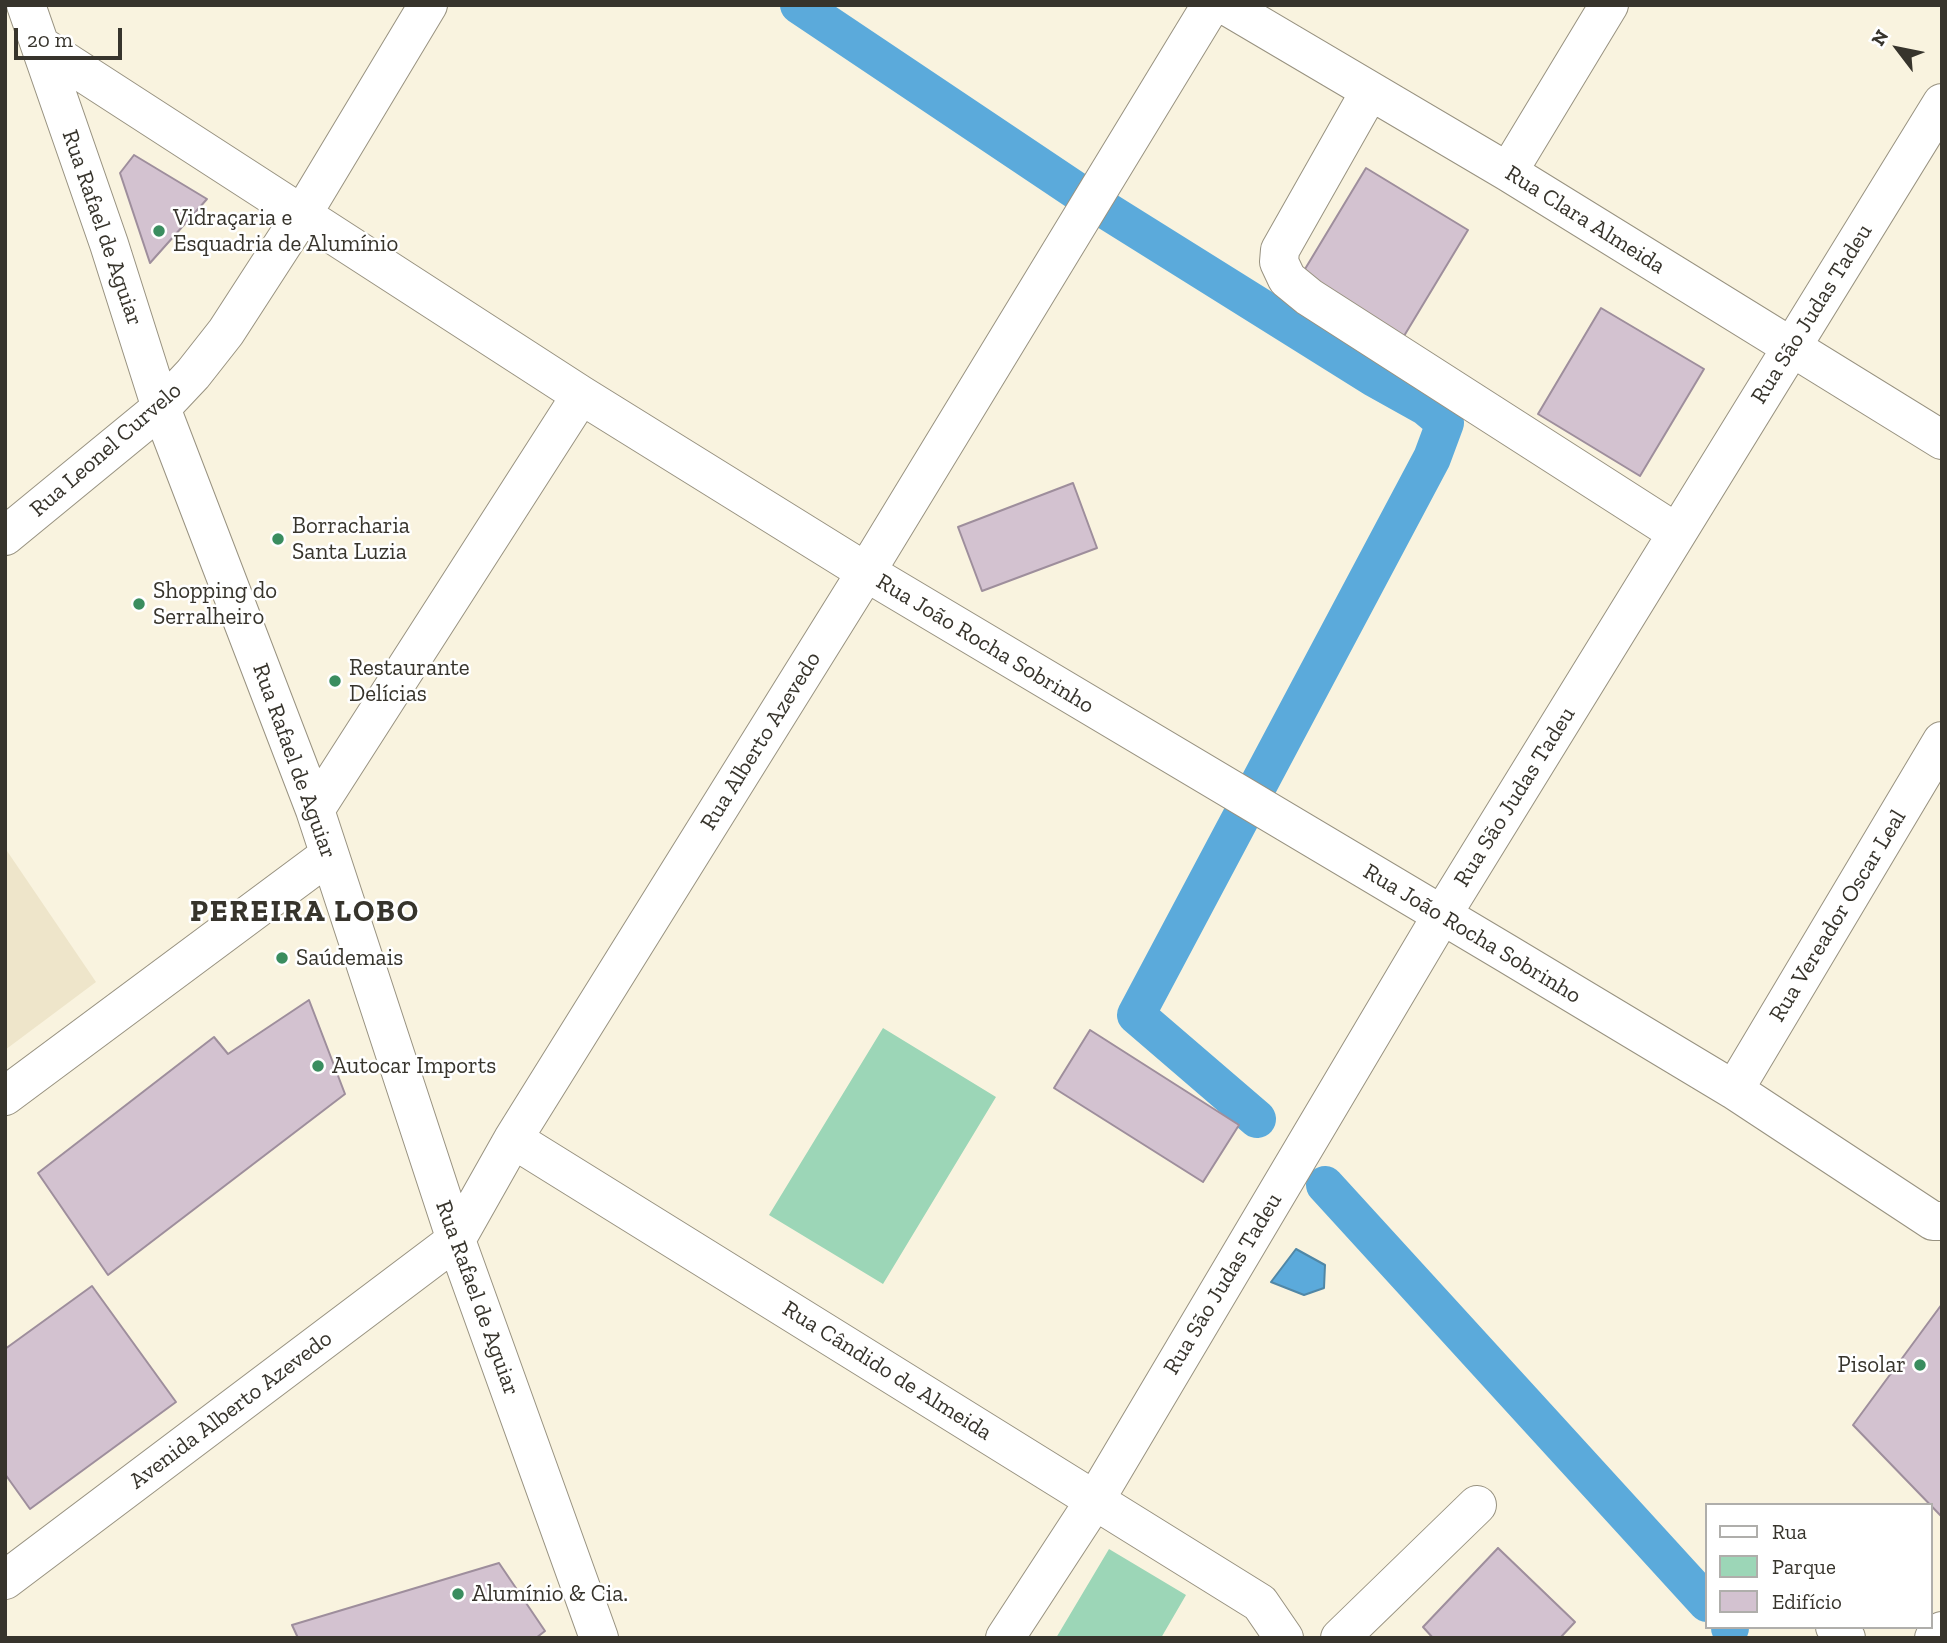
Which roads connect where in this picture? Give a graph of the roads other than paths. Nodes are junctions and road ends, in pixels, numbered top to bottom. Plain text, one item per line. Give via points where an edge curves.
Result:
1 (26, 5) edge
2 (428, 5) edge
3 (1211, 5) edge
4 (1225, 5) edge
5 (1608, 5) edge
6 (40, 46) junction
7 (1370, 91) junction
8 (1942, 103) edge
9 (1508, 172) junction
10 (303, 213) junction
11 (1791, 348) junction
12 (581, 394) junction
13 (162, 408) junction
14 (1942, 440) edge
15 (1677, 533) junction
16 (5, 536) edge
17 (866, 572) junction
18 (1942, 741) edge
19 (315, 810) junction
20 (329, 855) junction
21 (1443, 915) junction
22 (1734, 1090) junction
23 (5, 1096) edge
24 (513, 1139) junction
25 (1942, 1221) edge
26 (456, 1240) junction
27 (1095, 1500) junction
28 (1477, 1505) dead end
29 (5, 1580) edge
30 (1942, 1631) edge
31 (595, 1636) edge
32 (1005, 1638) edge
33 (1284, 1638) edge
34 (1340, 1638) edge
35 (1934, 1638) edge

1 - 6 street, Rua Rafael de Aguiar
2 - 10 street, Rua Leonel Curvelo
3 - 17 street, Rua Alberto Azevedo
4 - 7 street, Rua Clara Almeida
5 - 9 street
6 - 10 street, Rua João Rocha Sobrinho
6 - 13 street, Rua Rafael de Aguiar
7 - 9 street, Rua Clara Almeida
7 - 15 street via 1280,250 1279,262 1287,279 1309,298
8 - 11 street, Rua São Judas Tadeu
9 - 11 street, Rua Clara Almeida
10 - 12 street, Rua João Rocha Sobrinho
10 - 13 street, Rua Leonel Curvelo via 226,332
11 - 14 street, Rua Clara Almeida
11 - 15 street, Rua São Judas Tadeu
12 - 17 street, Rua João Rocha Sobrinho
12 - 19 street
13 - 16 street, Rua Leonel Curvelo
13 - 19 street, Rua Rafael de Aguiar
15 - 21 street, Rua São Judas Tadeu
17 - 21 street, Rua João Rocha Sobrinho
17 - 24 street, Rua Alberto Azevedo
18 - 22 street, Rua Vereador Oscar Leal
19 - 20 street, Rua Rafael de Aguiar
20 - 23 street
20 - 26 street, Rua Rafael de Aguiar
21 - 22 street, Rua João Rocha Sobrinho
21 - 27 street, Rua São Judas Tadeu
22 - 25 street, Rua João Rocha Sobrinho via 1933,1221
24 - 26 street, Rua Alberto Azevedo
24 - 27 street, Rua Cândido de Almeida
26 - 29 street, Avenida Alberto Azevedo
26 - 31 street, Rua Rafael de Aguiar
27 - 32 street, Rua São Judas Tadeu
27 - 33 street, Rua Cândido de Almeida via 1260,1603
28 - 34 street
30 - 35 street

